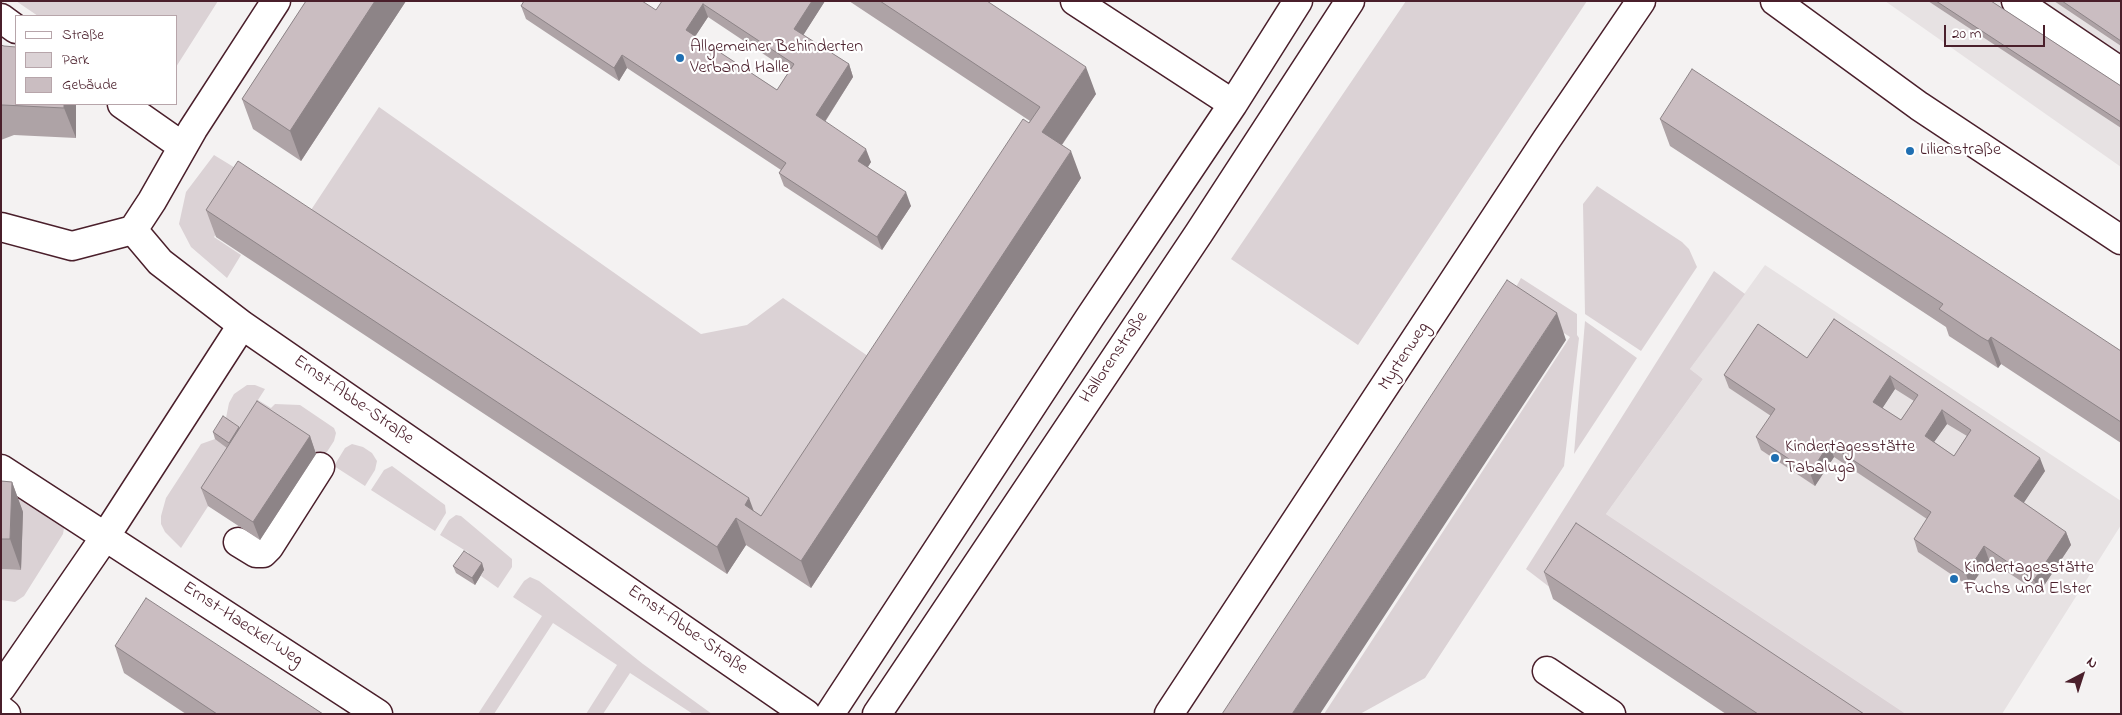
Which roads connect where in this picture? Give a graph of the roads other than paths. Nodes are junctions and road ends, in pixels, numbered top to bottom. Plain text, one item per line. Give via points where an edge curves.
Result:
1 (276, 1) edge
2 (1075, 1) edge
3 (1298, 1) edge
4 (1350, 1) edge
5 (1641, 1) edge
6 (1775, 1) edge
7 (2016, 1) edge
8 (1, 18) edge
9 (15, 28) edge
10 (2121, 72) edge
11 (1233, 104) junction
12 (123, 105) edge
13 (182, 146) junction
14 (1, 227) edge
15 (133, 230) junction
16 (2121, 240) edge
17 (242, 326) junction
18 (320, 467) dead end
19 (1, 469) edge
20 (105, 537) junction
21 (238, 542) dead end
22 (1547, 671) dead end
23 (1, 688) edge
24 (1, 710) edge
25 (6, 714) edge
26 (378, 714) edge
27 (806, 714) edge
28 (830, 714) edge
29 (877, 714) edge
30 (1169, 714) edge
31 (1611, 714) edge

1 - 13 street
2 - 11 street
3 - 11 street
4 - 29 street, Hallorenstraße
5 - 30 street, Myrtenweg
6 - 16 street via 1919,106
7 - 10 street
8 - 9 street
11 - 28 street
12 - 13 street
13 - 15 street
14 - 15 street via 72,246
15 - 17 street, Ernst-Abbe-Straße via 160,262
17 - 20 street
17 - 27 street, Ernst-Abbe-Straße
18 - 21 street via 263,553 256,553
19 - 20 street, Ernst-Haeckel-Weg
20 - 23 street
20 - 26 street, Ernst-Haeckel-Weg
22 - 31 street
24 - 25 street

